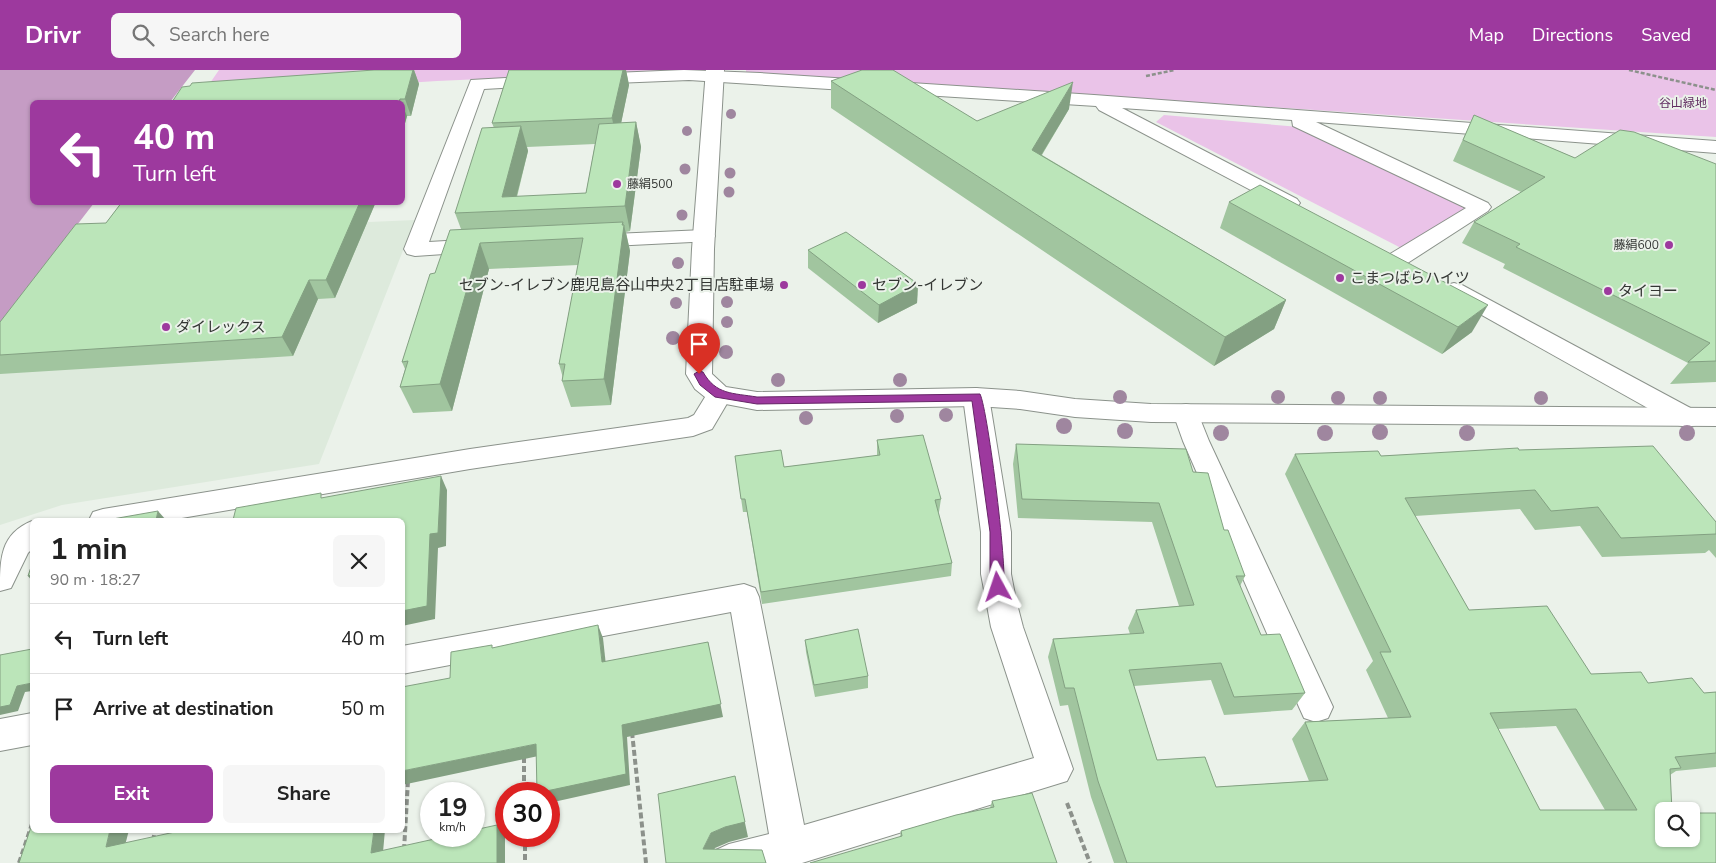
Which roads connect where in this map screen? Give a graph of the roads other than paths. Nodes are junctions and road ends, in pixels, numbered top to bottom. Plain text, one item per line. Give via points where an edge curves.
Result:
1 (714, 73) edge
2 (1094, 100) junction
3 (1285, 115) junction
4 (1716, 148) edge
5 (1311, 214) edge
6 (704, 236) junction
7 (571, 242) edge
8 (503, 245) edge
9 (719, 395) junction
10 (976, 397) junction
11 (1186, 413) junction
12 (1716, 417) edge
13 (1688, 418) junction
14 (114, 518) edge
15 (30, 535) edge
16 (0, 579) edge
17 (405, 659) edge
18 (1316, 706) dead end
19 (30, 729) edge
20 (0, 735) edge
21 (790, 848) junction
22 (729, 863) edge

1 - 2 street
1 - 6 street
1 - 8 street via 477,84 415,249
2 - 3 street
2 - 5 street
3 - 4 street
3 - 13 street via 1481,207 1406,264
6 - 7 street
6 - 9 street via 699,374 704,383
9 - 10 street via 757,401
9 - 14 street via 703,422 693,427 470,459
10 - 11 street via 1075,408
10 - 21 street via 996,532 996,574 1001,600 1007,627 1055,769
11 - 13 street
11 - 18 street
12 - 13 street
15 - 16 street via 17,545
17 - 21 street via 744,597
19 - 20 street
21 - 22 street

